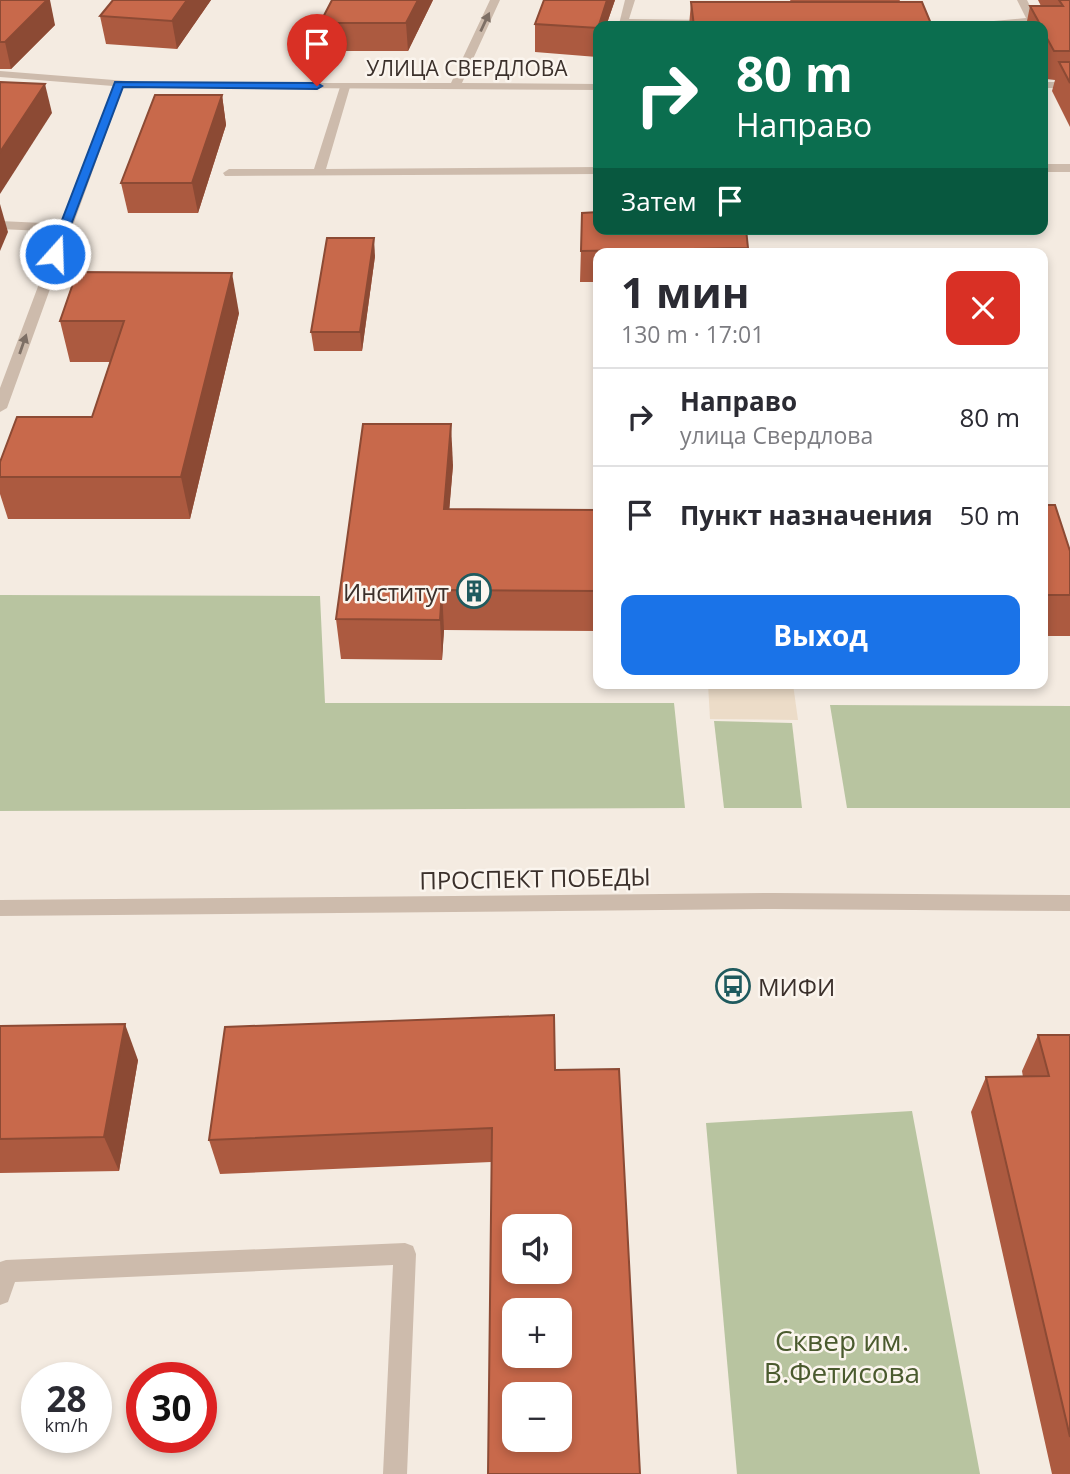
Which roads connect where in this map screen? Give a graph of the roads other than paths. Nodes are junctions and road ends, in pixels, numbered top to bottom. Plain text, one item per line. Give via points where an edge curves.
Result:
1 (495, 0) edge
2 (629, 0) edge
3 (1022, 0) edge
4 (623, 21) edge
5 (1024, 21) edge
6 (0, 74) edge
7 (119, 84) junction
8 (1048, 85) edge
9 (1070, 85) edge
10 (345, 87) junction
11 (593, 87) edge
12 (454, 88) junction
13 (1048, 168) edge
14 (1070, 168) edge
15 (593, 171) edge
16 (229, 173) dead end
17 (319, 173) junction
18 (0, 225) edge
19 (64, 228) junction
20 (0, 408) edge
21 (1070, 902) edge
22 (0, 908) edge
23 (0, 1294) edge
24 (395, 1474) edge

12 -> 1 street
2 - 4 street
3 - 5 street via 1032,20
6 - 7 street, УЛИЦА СВЕРДЛОВА
7 - 10 street, УЛИЦА СВЕРДЛОВА
7 - 19 street
8 - 9 street
10 - 12 street, УЛИЦА СВЕРДЛОВА
10 - 17 street
11 - 12 street, УЛИЦА СВЕРДЛОВА
13 - 14 street
15 - 17 street
16 - 17 street
18 - 19 street
20 -> 19 street
21 - 22 street, ПРОСПЕКТ ПОБЕДЫ
23 - 24 street via 6,1271 405,1254

